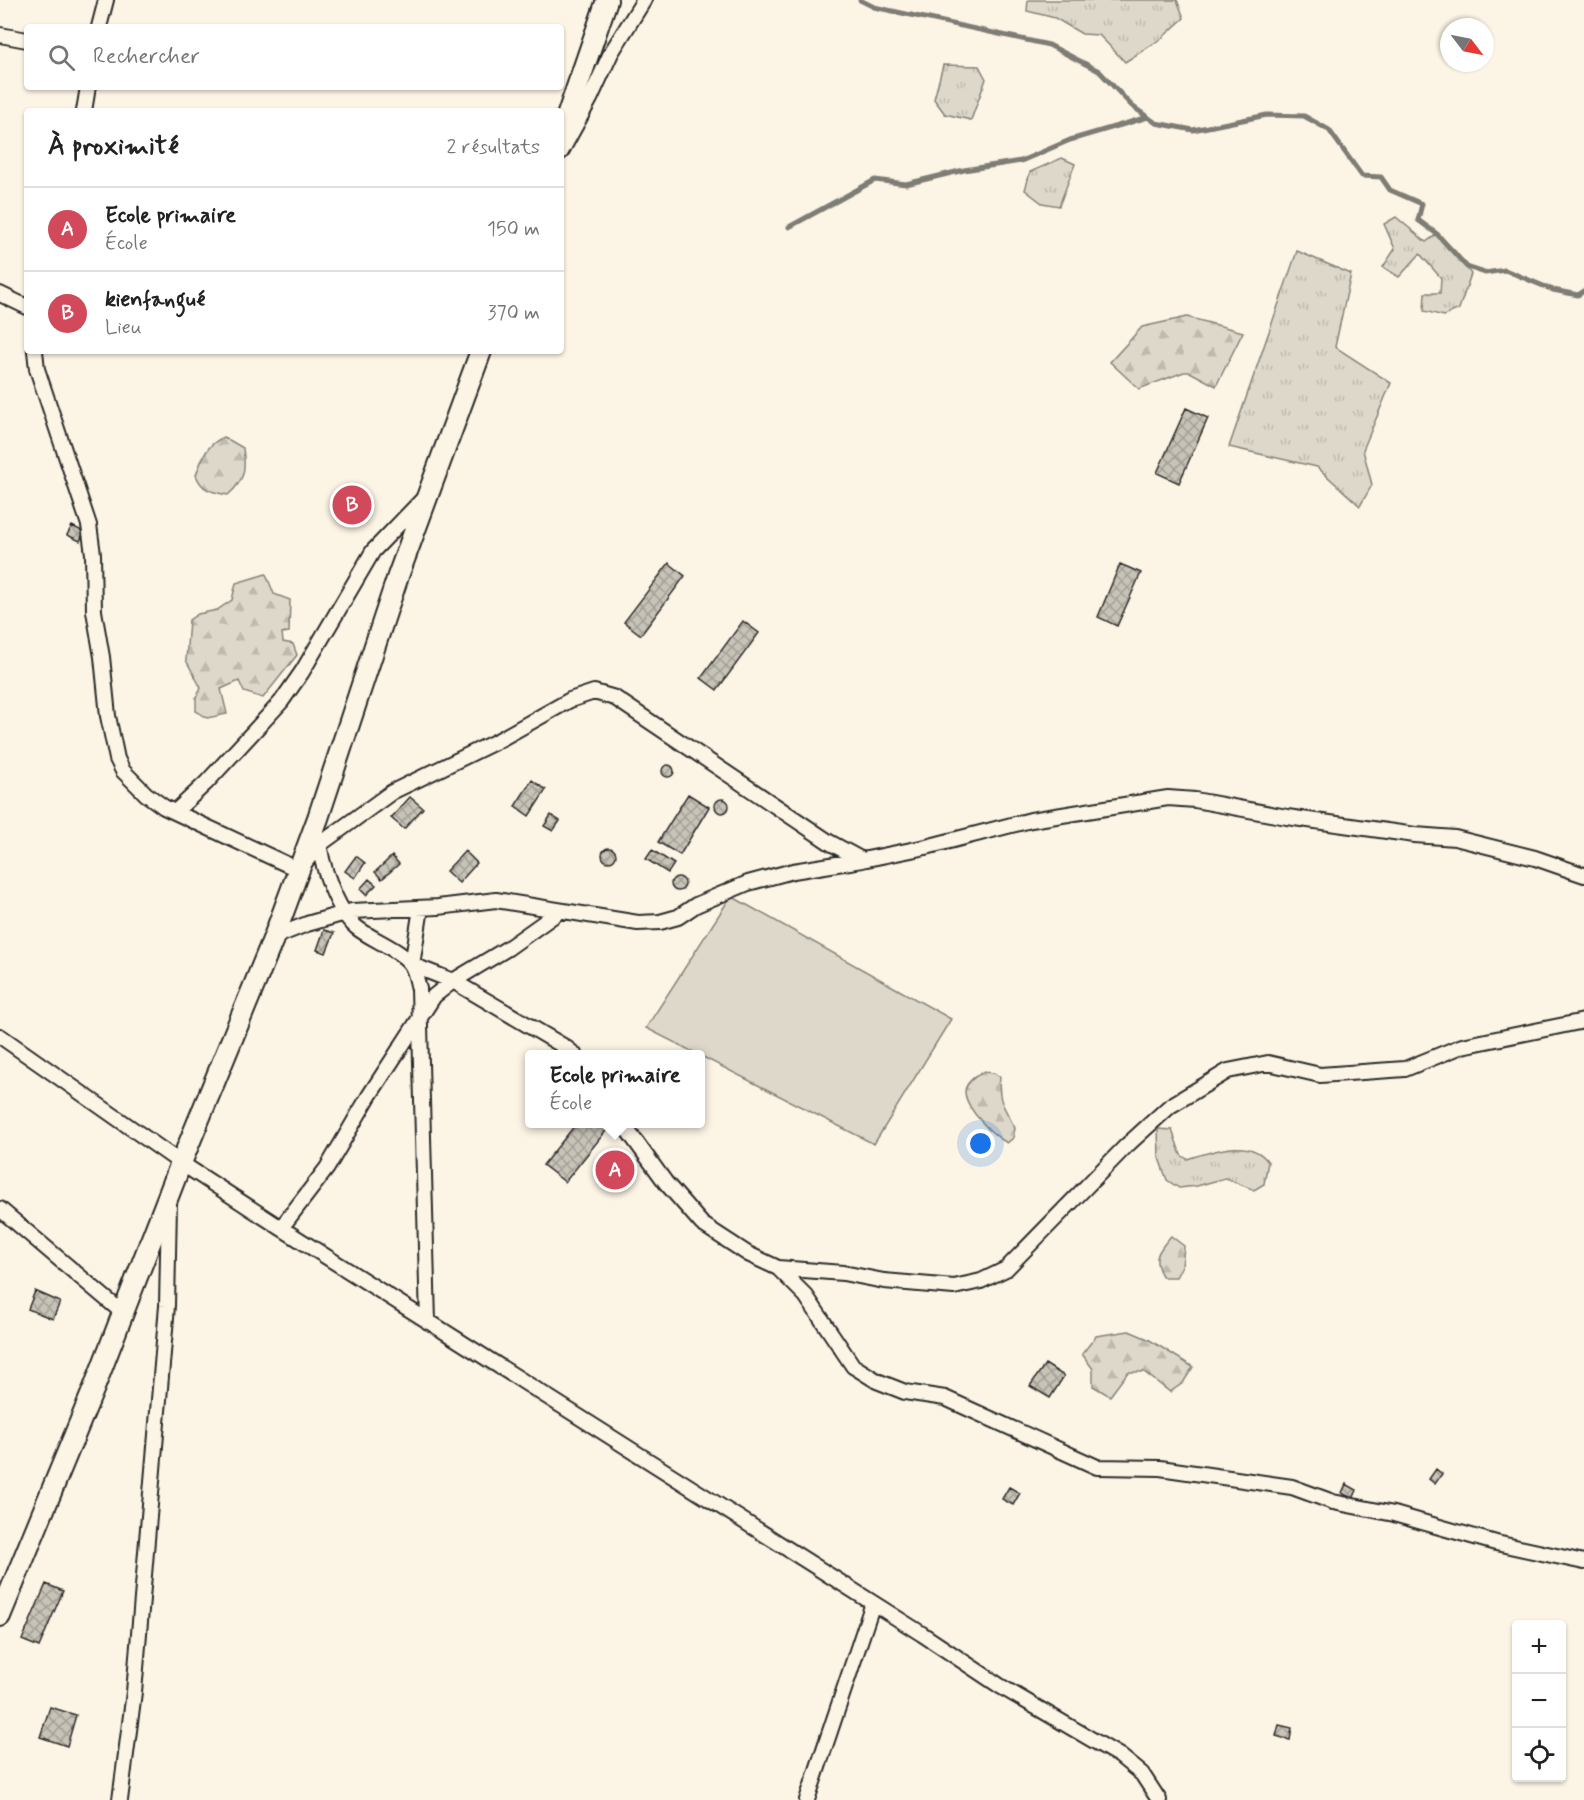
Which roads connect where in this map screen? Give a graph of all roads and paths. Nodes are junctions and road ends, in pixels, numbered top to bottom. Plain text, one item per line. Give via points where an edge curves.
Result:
1 (106, 0) edge
2 (608, 0) edge
3 (644, 0) edge
4 (100, 24) edge
5 (0, 35) edge
6 (24, 39) edge
7 (88, 90) edge
8 (84, 108) edge
9 (564, 125) edge
10 (564, 147) edge
11 (0, 294) edge
12 (24, 306) edge
13 (35, 354) edge
14 (480, 354) edge
15 (427, 496) junction
16 (175, 812) junction
17 (318, 818) junction
18 (319, 845) junction
19 (862, 860) junction
20 (298, 870) junction
21 (1584, 875) edge
22 (421, 908) junction
23 (560, 911) junction
24 (344, 914) junction
25 (274, 938) junction
26 (412, 965) junction
27 (453, 981) junction
28 (421, 1018) junction
29 (1584, 1021) edge
30 (0, 1036) edge
31 (568, 1050) edge
32 (626, 1128) edge
33 (181, 1163) junction
34 (169, 1193) junction
35 (0, 1209) edge
36 (281, 1228) junction
37 (778, 1268) junction
38 (123, 1313) junction
39 (428, 1322) junction
40 (1584, 1562) edge
41 (873, 1604) junction
42 (0, 1616) edge
43 (120, 1800) edge
44 (807, 1800) edge
45 (1159, 1800) edge

1 - 4 street
2 - 9 main road
3 - 10 street via 611,53
5 - 6 street
7 - 8 street
11 - 12 street
13 - 16 street via 89,525 94,611 117,759 123,771 146,794
14 - 15 main road
15 - 16 street via 373,551 281,702
15 - 17 main road
16 - 20 street
17 - 18 street
17 - 20 main road
18 - 19 street via 392,792 570,700 594,692 615,698 771,804
18 - 20 street
18 - 24 street
19 - 21 street via 1031,820 1168,798 1455,838
19 - 23 street via 748,883 660,922 638,923
20 - 25 main road
22 - 23 street via 496,900
22 - 24 street
22 - 26 street
23 - 27 street
24 - 25 street
24 - 26 street via 356,927
25 - 33 main road
26 - 27 street
26 - 28 street via 419,988
27 - 28 street via 435,996
27 - 31 street
28 - 36 street via 327,1167
28 - 39 street
29 - 37 street via 1462,1046 1405,1069 1320,1076 1268,1063 1228,1071 1170,1106 1006,1269 981,1281 954,1287
30 - 33 street
32 - 37 street via 702,1224
33 - 34 main road
33 - 36 street
34 - 38 main road
34 - 43 street via 167,1306 134,1692
35 - 38 street
36 - 39 street
37 - 40 street via 806,1296 854,1366 877,1381 905,1392 945,1398 1097,1467 1160,1468 1292,1487 1333,1502
38 - 42 main road
39 - 41 street
41 - 44 street
41 - 45 street via 1000,1686 1120,1756 1142,1774

